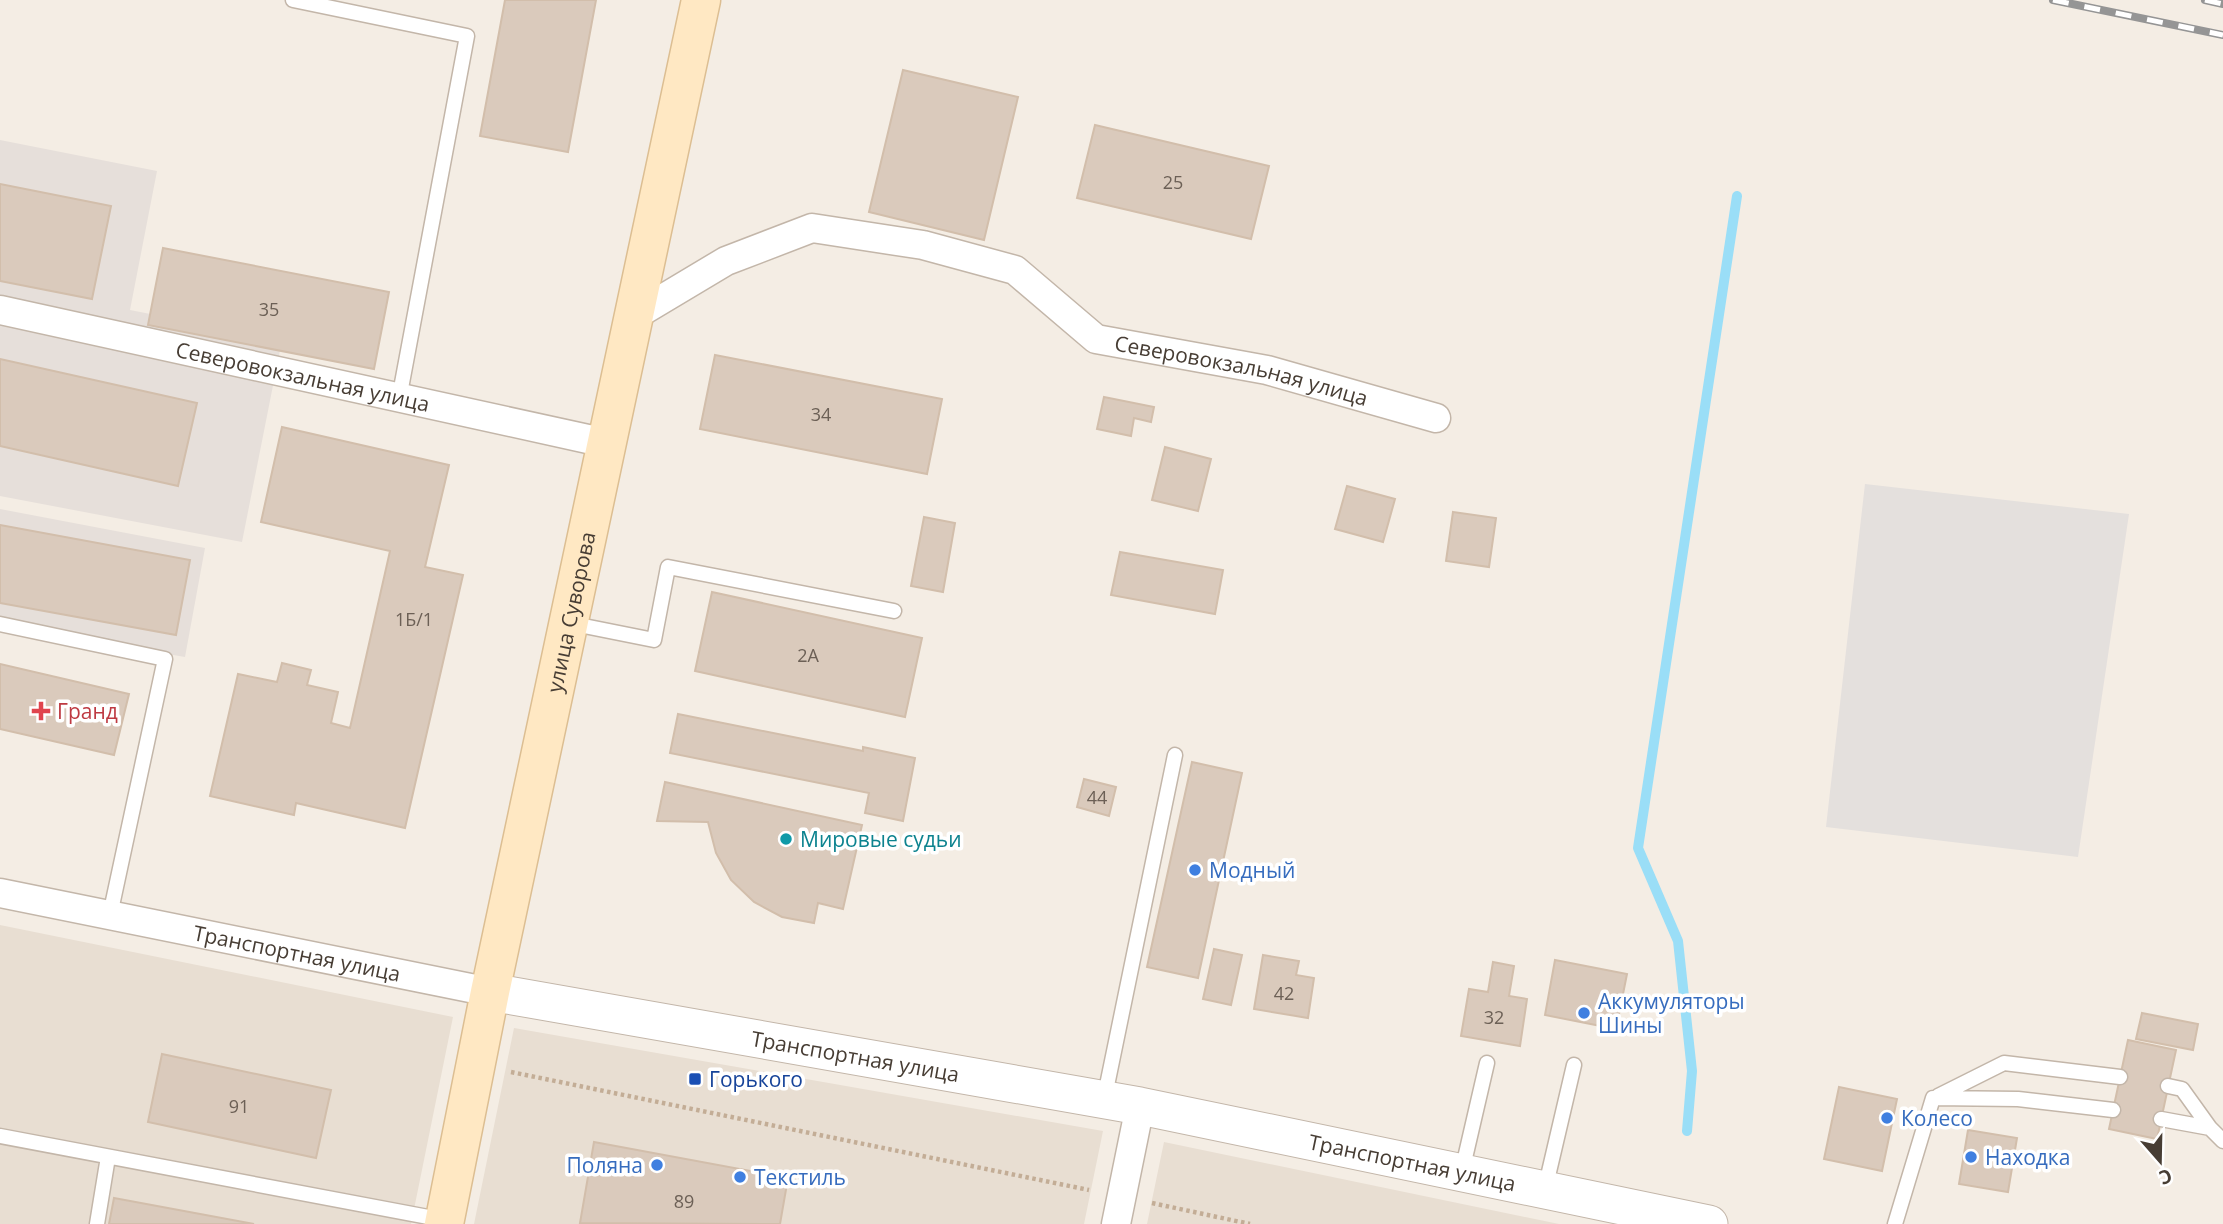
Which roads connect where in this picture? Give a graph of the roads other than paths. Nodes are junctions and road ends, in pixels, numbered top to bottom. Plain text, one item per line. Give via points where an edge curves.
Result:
1 (293, 0) edge
2 (701, 0) edge
3 (0, 310) edge
4 (634, 316) junction
5 (398, 399) junction
6 (1436, 418) dead end
7 (606, 443) junction
8 (894, 611) dead end
9 (568, 623) junction
10 (0, 624) edge
11 (1175, 755) dead end
12 (0, 893) edge
13 (110, 915) junction
14 (490, 992) junction
15 (1487, 1063) dead end
16 (1574, 1065) dead end
17 (2120, 1077) dead end
18 (2168, 1086) dead end
19 (1933, 1098) junction
20 (1104, 1100) junction
21 (1140, 1106) junction
22 (2113, 1110) dead end
23 (2161, 1119) dead end
24 (2210, 1128) junction
25 (0, 1136) edge
26 (2223, 1141) edge
27 (108, 1157) junction
28 (1462, 1173) junction
29 (1545, 1190) junction
30 (451, 1223) edge
31 (97, 1224) edge
32 (1116, 1224) edge
33 (1709, 1224) edge
34 (1895, 1224) edge

1 - 5 lane via 467,36
2 - 4 main road, улица Суворова
3 - 5 street, Северовокзальная улица
4 - 6 street, Северовокзальная улица via 726,261 812,228 923,245 1015,270 1096,338 1266,370
4 - 7 main road, улица Суворова
5 - 7 street, Северовокзальная улица
7 - 9 main road, улица Суворова
8 - 9 lane via 668,567 654,640
9 - 14 main road, улица Суворова
10 - 13 lane via 165,659
11 - 20 lane
12 - 13 street, Транспортная улица
13 - 14 street, Транспортная улица
14 - 20 street, Транспортная улица
14 - 30 main road, улица Суворова
15 - 28 lane
16 - 29 lane
17 - 19 lane via 2004,1063
18 - 24 lane via 2182,1089
19 - 22 lane via 2018,1099
19 - 34 lane
20 - 21 street, Транспортная улица
21 - 28 street, Транспортная улица
21 - 32 street
23 - 24 lane
24 - 26 lane
25 - 27 lane
27 - 30 lane
27 - 31 lane
28 - 29 street, Транспортная улица
29 - 33 street, Транспортная улица

